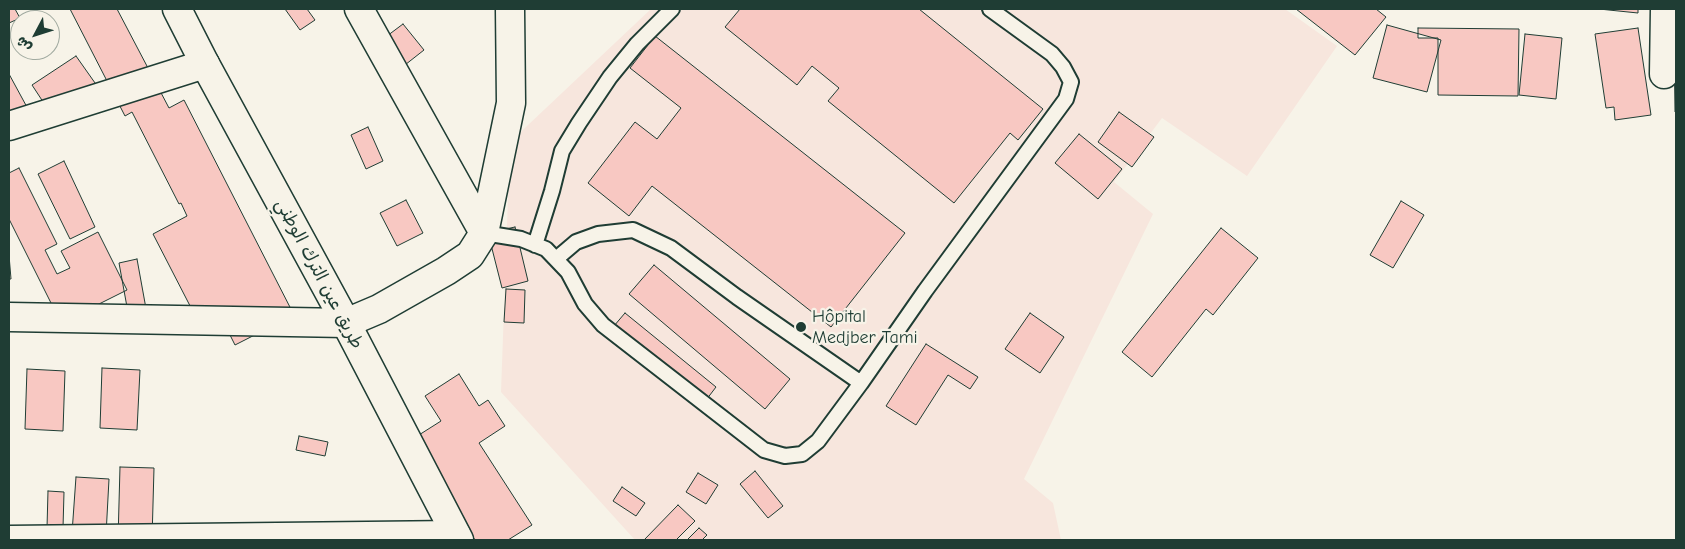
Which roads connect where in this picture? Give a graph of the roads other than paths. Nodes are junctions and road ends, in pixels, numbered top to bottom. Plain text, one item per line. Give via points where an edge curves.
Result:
1 (177, 9) edge
2 (359, 9) edge
3 (510, 9) edge
4 (672, 9) edge
5 (990, 9) edge
6 (1665, 9) edge
7 (205, 64) junction
8 (1664, 74) dead end
9 (9, 126) edge
10 (484, 233) junction
11 (535, 245) junction
12 (556, 259) junction
13 (9, 317) edge
14 (346, 323) junction
15 (861, 383) junction
16 (458, 538) edge
17 (9, 540) edge

1 - 7 street, طريق عين الترك الوطني
2 - 10 street
3 - 10 street via 511,103
4 - 11 lane via 610,77 562,151
5 - 15 lane via 1052,54 1064,67 1071,82 1066,99 925,290
6 - 8 street
7 - 9 street
7 - 14 street, طريق عين الترك الوطني
10 - 11 lane
10 - 14 street via 470,255 446,271 379,309
11 - 12 lane via 546,249
12 - 15 lane via 576,242 598,234 633,230 670,248
12 - 15 lane via 603,325 764,450 785,456 802,454 818,441
13 - 14 street
14 - 16 street, طريق عين الترك الوطني
16 - 17 street

